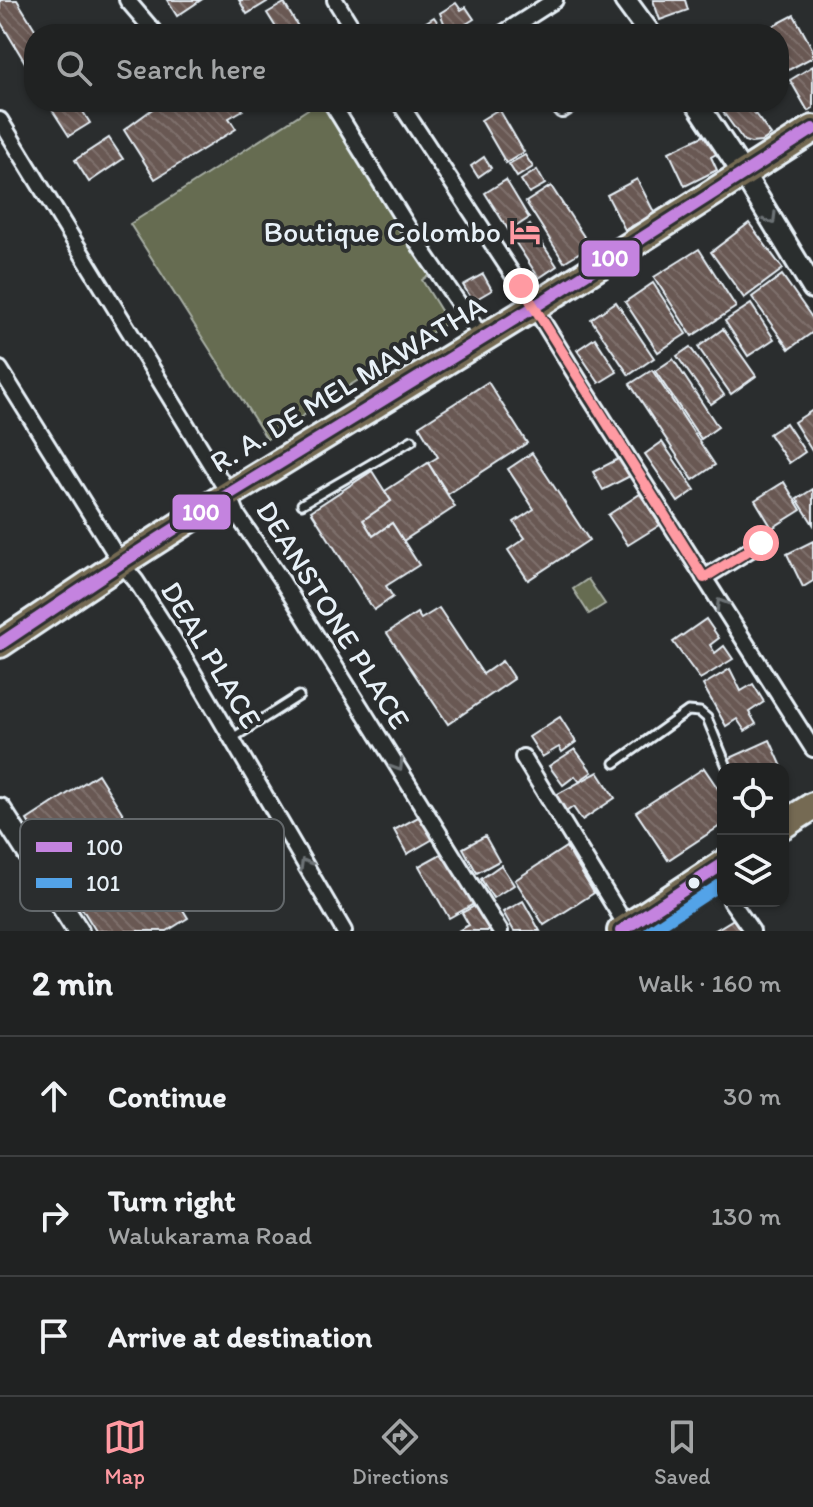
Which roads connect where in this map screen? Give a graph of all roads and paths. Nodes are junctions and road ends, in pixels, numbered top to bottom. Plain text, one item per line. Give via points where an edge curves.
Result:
1 (127, 0) edge
2 (335, 0) edge
3 (555, 0) edge
4 (625, 0) edge
5 (147, 24) edge
6 (350, 24) edge
7 (518, 24) edge
8 (643, 24) edge
9 (337, 112) edge
10 (406, 112) edge
11 (703, 112) edge
12 (0, 120) edge
13 (813, 129) edge
14 (743, 173) junction
15 (813, 288) edge
16 (534, 307) junction
17 (483, 339) junction
18 (0, 369) edge
19 (412, 440) dead end
20 (229, 494) junction
21 (302, 504) dead end
22 (761, 543) dead end
23 (121, 563) junction
24 (704, 578) junction
25 (0, 644) edge
26 (299, 696) dead end
27 (231, 739) junction
28 (813, 749) edge
29 (523, 757) dead end
30 (615, 763) dead end
31 (726, 763) edge
32 (813, 806) edge
33 (0, 809) edge
34 (278, 819) edge
35 (789, 821) edge
36 (284, 829) edge
37 (20, 840) edge
38 (717, 876) edge
39 (735, 907) edge
40 (65, 911) edge
41 (640, 926) edge
42 (78, 931) edge
43 (344, 931) edge
44 (500, 931) edge
45 (752, 931) edge

1 - 5 street
2 - 6 street
3 - 7 street
4 - 8 main road
9 - 17 street
10 - 16 street
11 - 14 main road
12 - 20 street, DEANSTONE PLACE
13 - 14 highway, R. A. DE MEL MAWATHA
14 -> 15 main road
14 - 16 highway, R. A. DE MEL MAWATHA
16 - 17 highway, R. A. DE MEL MAWATHA
16 - 24 street
17 - 20 highway, R. A. DE MEL MAWATHA
18 - 23 street, DEAL PLACE
19 - 21 lane
20 - 23 highway, R. A. DE MEL MAWATHA
20 -> 44 street, DEANSTONE PLACE
22 - 24 street
23 - 25 highway, R. A. DE MEL MAWATHA
23 - 27 street, DEAL PLACE via 173,638
28 -> 24 street
26 - 27 lane
34 -> 27 street, DEAL PLACE
29 - 41 street
30 - 31 lane via 688,711 707,718
32 - 35 highway
33 - 37 main road
43 -> 36 street, DEAL PLACE
38 - 41 highway
39 - 45 street
40 - 42 main road

